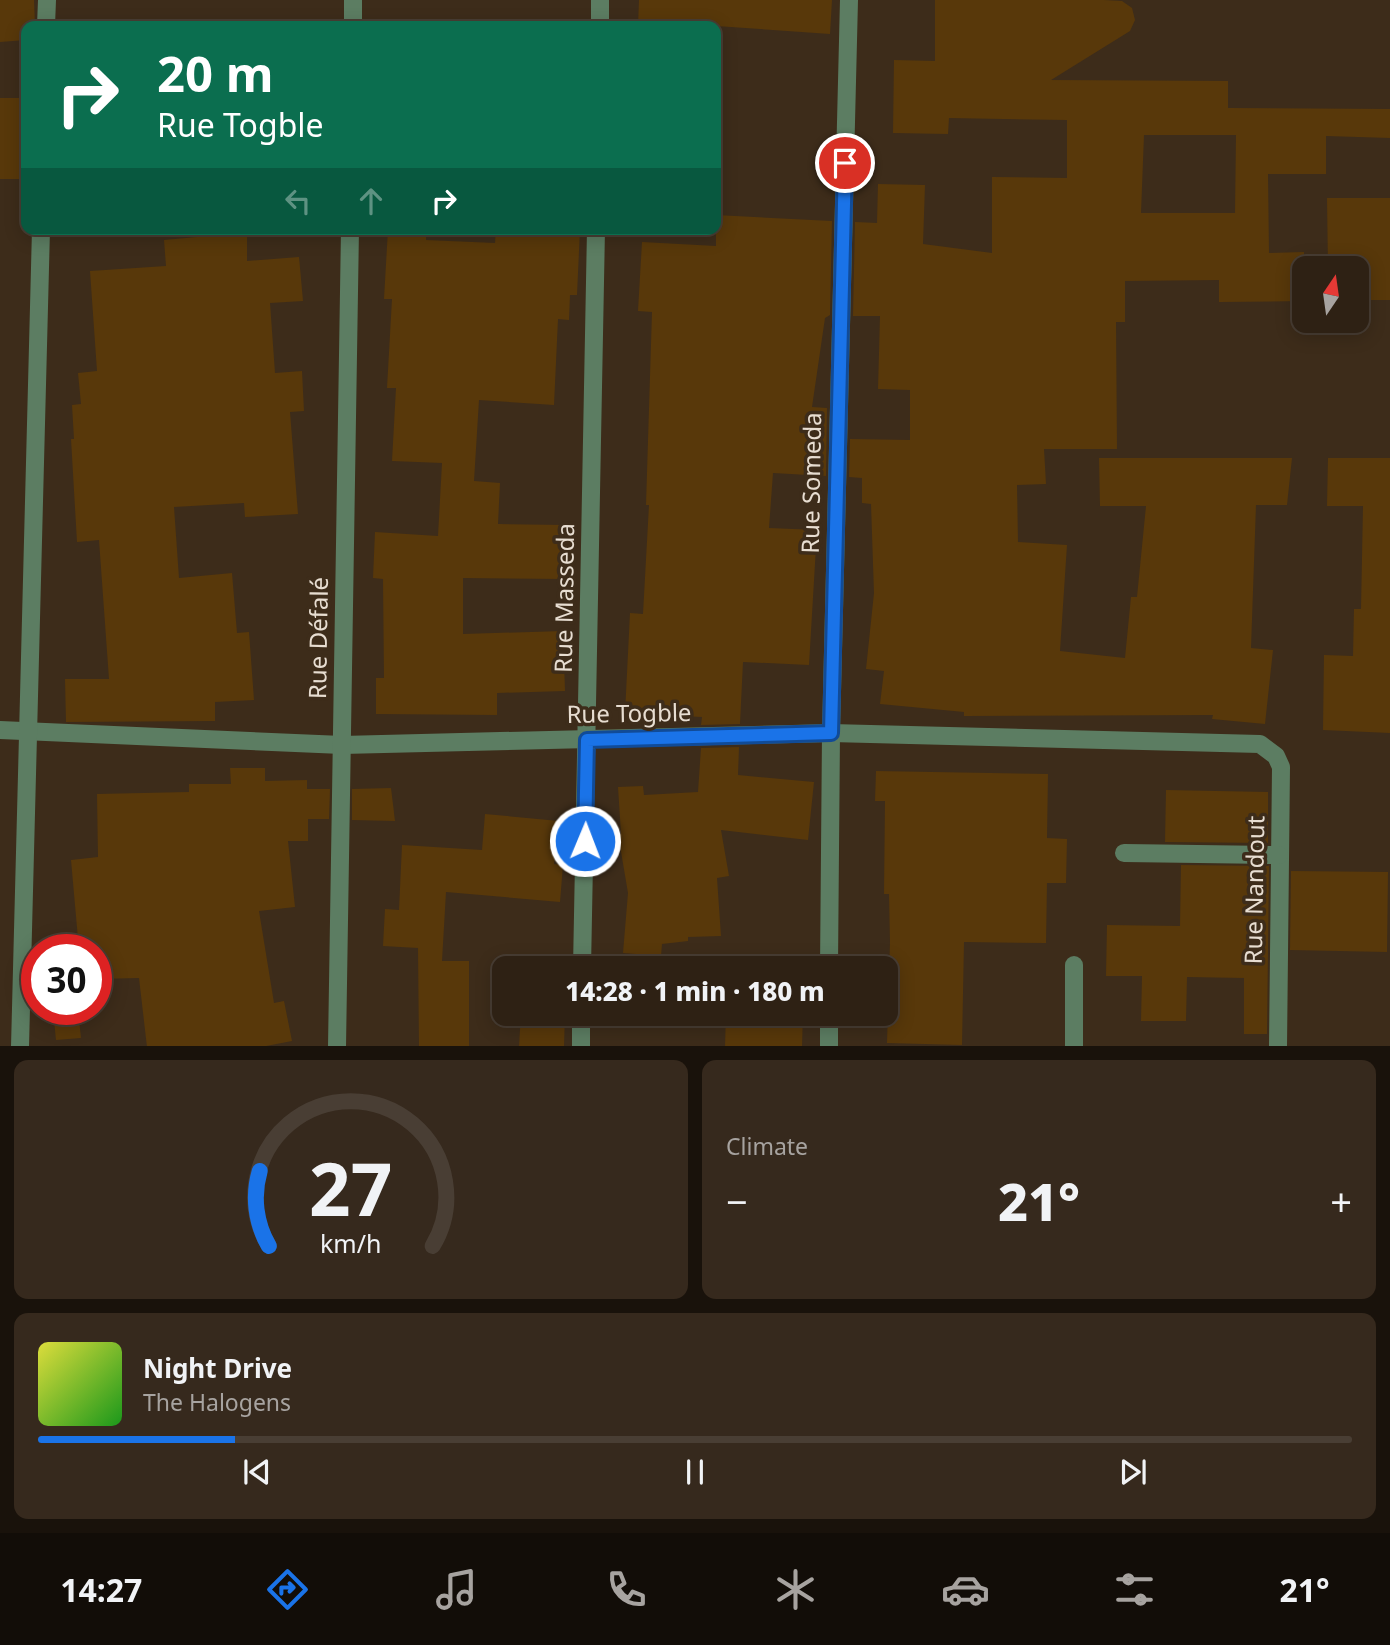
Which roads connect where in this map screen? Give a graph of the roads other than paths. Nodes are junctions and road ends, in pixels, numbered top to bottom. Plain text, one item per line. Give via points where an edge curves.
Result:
1 (47, 0) edge
2 (353, 0) edge
3 (600, 0) edge
4 (849, 0) edge
5 (46, 21) edge
6 (353, 21) edge
7 (600, 21) edge
8 (41, 235) edge
9 (349, 235) edge
10 (596, 235) edge
11 (0, 730) edge
12 (28, 731) junction
13 (831, 733) junction
14 (587, 740) junction
15 (1260, 744) joint
16 (342, 745) junction
17 (1124, 853) dead end
18 (1279, 855) junction
19 (582, 956) edge
20 (829, 956) edge
21 (1074, 965) dead end
22 (581, 1026) edge
23 (829, 1026) edge
24 (20, 1046) edge
25 (337, 1046) edge
26 (581, 1046) edge
27 (829, 1046) edge
28 (1074, 1046) edge
29 (1278, 1046) edge

1 - 5 street
2 - 6 street
3 - 7 street
4 - 13 street, Rue Someda
8 - 12 street
9 - 16 street, Rue Défalé
10 - 14 street, Rue Masseda
11 - 12 street, Rue Togble
12 - 16 street, Rue Togble
12 - 24 street
13 - 14 street, Rue Togble
13 - 15 street, Rue Togble
13 - 20 street, Rue Someda
14 - 16 street, Rue Togble
14 - 19 street, Rue Masseda
15 - 18 street, Rue Nandout via 1276,756 1281,767
16 - 25 street, Rue Défalé
17 - 18 street
18 - 29 street, Rue Nandout
21 - 28 street
22 - 26 street
23 - 27 street

